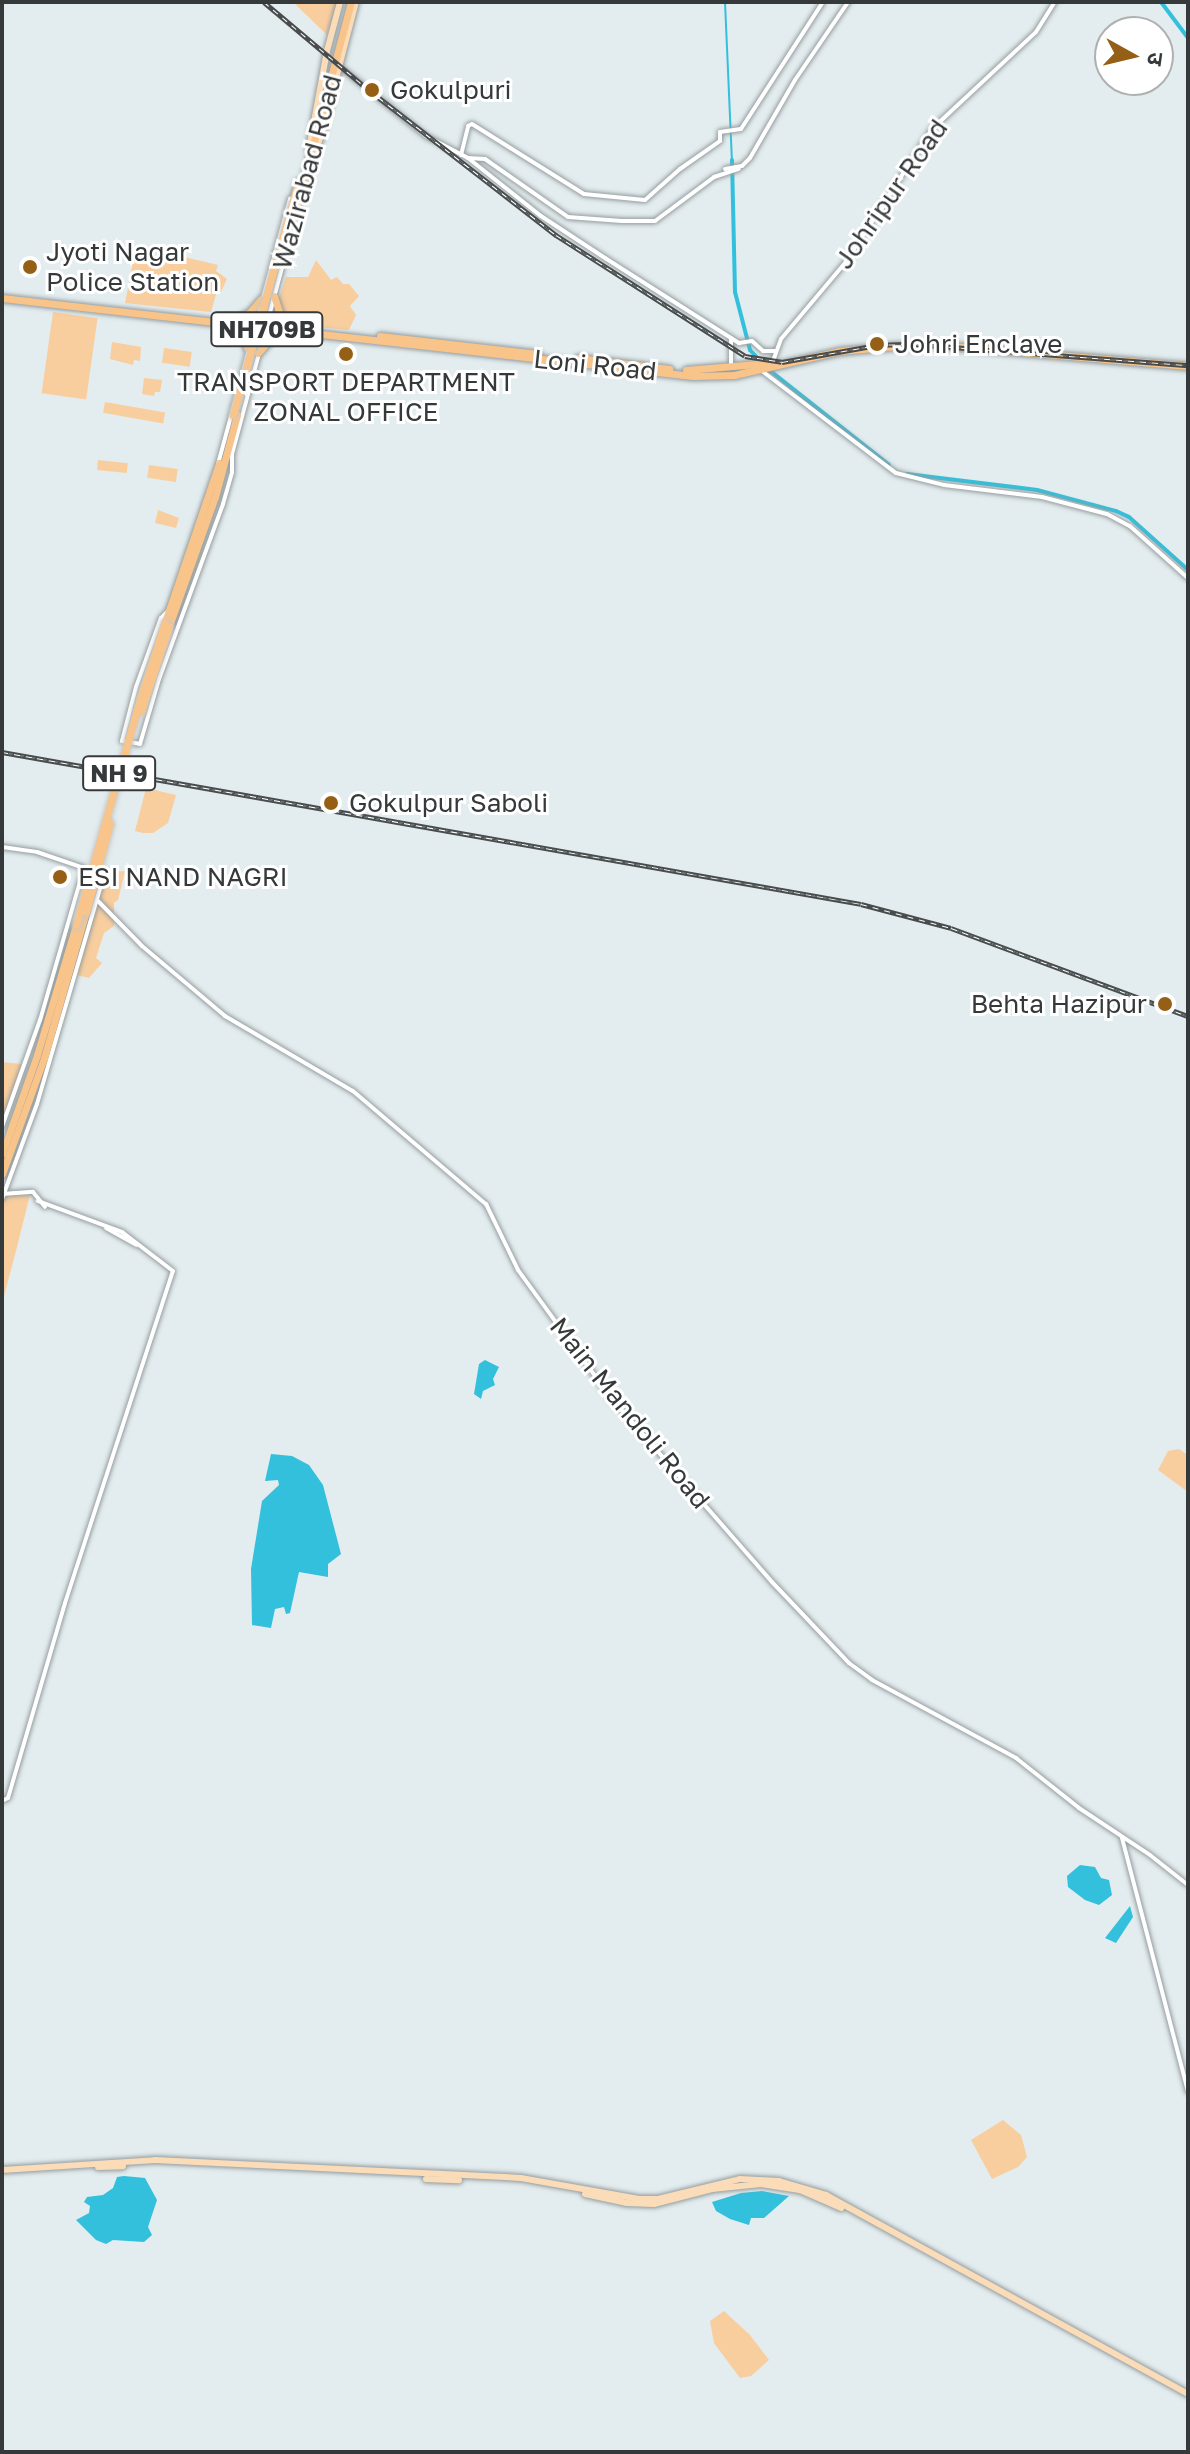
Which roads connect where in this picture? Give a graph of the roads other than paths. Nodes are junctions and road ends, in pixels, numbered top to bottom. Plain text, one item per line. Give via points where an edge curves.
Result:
1 (348, 2) edge
2 (823, 2) edge
3 (848, 2) edge
4 (1055, 2) edge
5 (339, 66) junction
6 (313, 138) junction
7 (309, 149) junction
8 (462, 152) junction
9 (468, 158) junction
10 (303, 177) junction
11 (296, 186) junction
12 (294, 204) junction
13 (293, 215) joint
14 (2, 296) edge
15 (274, 296) junction
16 (260, 302) junction
17 (271, 307) junction
18 (231, 322) junction
19 (254, 324) junction
20 (266, 326) junction
21 (285, 328) junction
22 (731, 338) junction
23 (247, 348) junction
24 (775, 351) junction
25 (258, 353) junction
26 (1188, 365) edge
27 (765, 366) junction
28 (731, 368) junction
29 (227, 452) junction
30 (220, 470) junction
31 (232, 472) junction
32 (211, 508) junction
33 (220, 511) junction
34 (1188, 578) edge
35 (187, 588) junction
36 (171, 612) junction
37 (171, 624) junction
38 (2, 847) edge
39 (105, 872) dead end
40 (97, 900) junction
41 (75, 929) junction
42 (83, 945) junction
43 (2, 1127) edge
44 (2, 1154) edge
45 (2, 1174) edge
46 (3, 1195) edge
47 (2, 1801) edge
48 (1122, 1835) junction
49 (1188, 1885) edge
50 (1188, 2092) edge
51 (2, 2172) edge
52 (1188, 2396) edge

1 - 5 main road
1 - 6 highway, Wazirabad Road / NH 9
1 - 7 main road via 328,46
2 - 8 street via 742,128 720,132 720,141 641,201 584,194 472,124
3 - 9 street via 750,158 702,185 655,221 573,218 485,159
4 - 24 street, Johripur Road via 1036,32 932,129 845,263
5 - 8 street via 426,136
5 - 10 main road via 321,136
6 - 7 highway, Wazirabad Road / NH 9
6 - 10 highway, Wazirabad Road / NH 9
7 - 11 highway, Wazirabad Road / NH 9
8 - 9 street
9 - 22 street via 541,216
10 - 12 highway, Wazirabad Road / NH 9
11 - 12 highway, NH 9
11 - 16 street, Wazirabad Road
12 - 13 main road, NH 9
12 - 15 street, Wazirabad Road
12 - 29 highway, NH 9, bridge
13 - 29 highway, NH 9, bridge
14 - 18 highway, Loni Road / NH709B
15 - 17 street, Wazirabad Road
15 - 21 highway
16 - 17 street via 263,311
16 - 18 highway
16 - 19 street, Wazirabad Road
17 - 20 street, Wazirabad Road
18 - 19 highway, Loni Road / NH709B
18 - 23 highway via 244,334
19 - 20 highway, Loni Road / NH709B
19 - 23 street, Wazirabad Road
20 - 21 highway, Loni Road / NH709B
20 - 25 street, Wazirabad Road
21 - 25 highway
21 - 27 highway, Loni Road / NH709B via 693,376 734,375
21 - 28 highway, Loni Road / NH709B via 691,371
22 - 24 street
22 - 28 street
23 - 30 street, Wazirabad Road
24 - 27 street, Johripur Road
25 - 29 street, Wazirabad Road
26 - 27 highway, Loni Road / NH709B via 939,345 860,347
27 - 28 highway, Loni Road / NH709B
27 - 34 street via 896,473 1057,500 1107,514 1130,526
29 - 30 highway, NH 9
29 - 31 street, Wazirabad Road
30 - 31 street
30 - 32 highway, Wazirabad Road / NH 9
30 - 36 highway, Wazirabad Road / NH 9
31 - 33 street, Wazirabad Road
32 - 33 street
32 - 35 highway, Wazirabad Road / NH 9
33 - 35 street, Wazirabad Road
35 - 36 highway, Wazirabad Road / NH 9
35 - 37 street, Wazirabad Road
36 - 37 highway, NH 9
36 - 37 street, Wazirabad Road via 158,628 121,740 140,744
37 - 41 highway, NH 9, bridge via 137,709
37 - 41 highway, NH 9, bridge via 137,724 86,912
38 - 41 street via 84,868
39 - 40 street
40 - 42 street
40 - 48 street, Main Mandoli Road via 146,951 225,1016 353,1091 486,1204 525,1280 611,1398 849,1663 1016,1758
41 - 42 highway
41 - 43 street
41 - 44 highway, NH 9
41 - 45 highway, NH 9 via 44,1058
42 - 46 street via 37,1104
46 - 47 street via 33,1192 38,1201 122,1232 173,1273 65,1603 8,1798
48 - 49 street, Main Mandoli Road
48 - 50 street
51 - 52 main road via 155,2160 521,2178 637,2199 658,2199 740,2179 800,2188 826,2195

